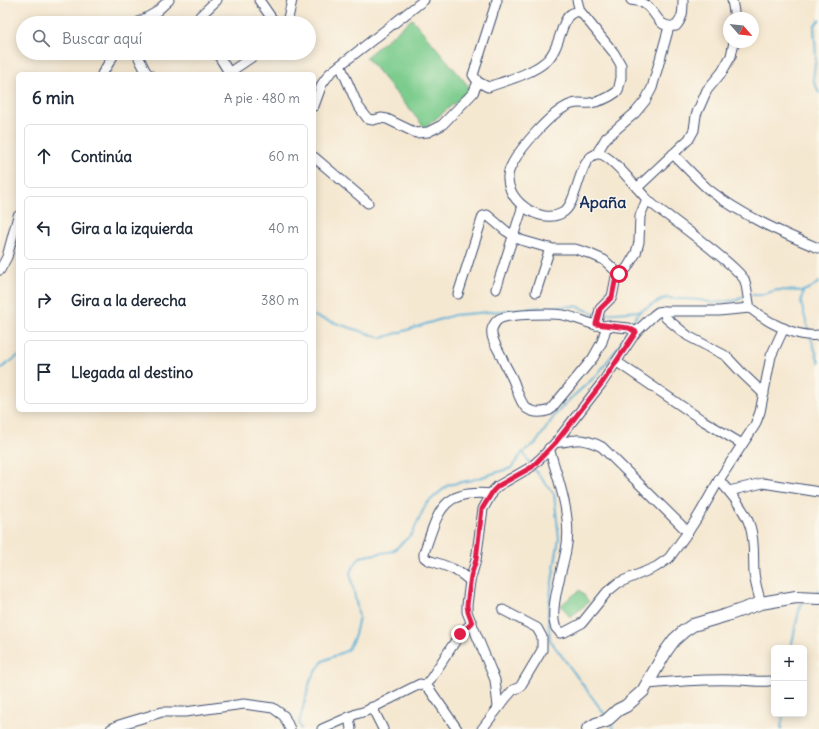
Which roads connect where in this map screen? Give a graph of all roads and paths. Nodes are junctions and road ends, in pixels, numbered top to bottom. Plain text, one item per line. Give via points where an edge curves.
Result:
1 (169, 0) edge
2 (217, 0) edge
3 (259, 0) edge
4 (292, 0) edge
5 (424, 0) edge
6 (497, 0) edge
7 (577, 0) edge
8 (631, 0) edge
9 (683, 0) edge
10 (732, 0) edge
11 (580, 11) junction
12 (734, 12) edge
13 (150, 16) edge
14 (200, 16) dead end
15 (270, 16) edge
16 (289, 16) edge
17 (669, 27) junction
18 (733, 48) edge
19 (111, 60) edge
20 (140, 60) edge
21 (221, 60) edge
22 (248, 60) edge
23 (340, 65) junction
24 (103, 72) edge
25 (146, 72) edge
26 (228, 72) edge
27 (232, 72) edge
28 (478, 82) junction
29 (316, 100) edge
30 (597, 154) junction
31 (673, 154) junction
32 (316, 160) edge
33 (637, 188) junction
34 (647, 199) junction
35 (368, 203) dead end
36 (523, 206) junction
37 (16, 223) edge
38 (513, 235) junction
39 (550, 248) junction
40 (818, 248) edge
41 (0, 270) edge
42 (619, 274) junction
43 (496, 289) dead end
44 (536, 292) dead end
45 (458, 294) dead end
46 (750, 308) junction
47 (664, 311) junction
48 (596, 322) junction
49 (607, 325) junction
50 (784, 328) junction
51 (636, 332) junction
52 (819, 335) edge
53 (617, 362) junction
54 (764, 394) junction
55 (556, 442) junction
56 (742, 444) junction
57 (549, 448) junction
58 (719, 480) junction
59 (729, 491) junction
60 (819, 492) edge
61 (492, 494) junction
62 (688, 532) junction
63 (470, 582) junction
64 (819, 598) edge
65 (761, 603) junction
66 (503, 610) dead end
67 (472, 623) junction
68 (770, 681) dead end
69 (647, 684) junction
70 (426, 686) junction
71 (372, 707) junction
72 (498, 707) junction
73 (349, 717) junction
74 (592, 726) edge
75 (111, 729) edge
76 (290, 729) edge
77 (322, 729) edge
78 (351, 729) edge
79 (383, 729) edge
80 (457, 729) edge
81 (482, 729) edge

1 - 13 street
2 - 14 street
3 - 15 street
4 - 16 street
5 - 23 street
6 - 28 street via 473,75
7 - 11 street
8 - 17 street via 646,4 663,25
9 - 17 street via 680,20 676,26
10 - 12 street
11 - 28 street via 570,14 565,21 554,52 545,62 523,74 488,87
11 - 36 street via 621,65 618,91 609,98 592,103 573,104 560,110 539,129 516,158 509,172 508,182 511,191
17 - 30 street via 652,88 645,101 606,138
18 - 31 street via 722,72 707,90 689,139
19 - 24 street
20 - 25 street
21 - 26 street
22 - 27 street
23 - 28 street via 358,106 368,119 387,119 420,133 442,125 473,93
23 - 29 street via 322,84
30 - 33 street via 613,162
30 - 36 street via 588,159 569,209 560,214 547,216 534,214
31 - 33 street
31 - 40 street via 708,189 743,213
32 - 35 street
33 - 34 street
34 - 42 street via 640,216 636,253
34 - 46 street via 733,266 745,281
36 - 38 street
37 - 41 street via 7,257
38 - 39 street via 521,240
38 - 43 street
38 - 45 street via 487,215 483,216
39 - 42 street via 575,249 588,253 604,260
39 - 44 street
42 - 48 street via 612,297 600,309
46 - 47 street
46 - 50 street via 764,319
47 - 51 street via 658,312
47 - 54 street via 666,318 688,336 726,356
48 - 49 street
48 - 49 street via 554,314 511,316 496,322 492,334 526,408 540,412 550,410 593,358 602,342
49 - 51 street via 629,328
50 - 52 street via 811,336
50 - 54 street via 771,356
51 - 53 street
53 - 55 street
53 - 56 street
54 - 56 street via 755,425
55 - 57 street
55 - 62 street via 576,440 593,442 602,447
56 - 58 street
57 - 61 street via 532,467 498,486
57 - 62 street via 568,532 567,548 555,600 555,623 560,633 582,622 618,583 656,567 669,558
58 - 59 street
58 - 62 street
59 - 60 street via 763,483
59 - 65 street via 745,514 750,527
61 - 63 street via 482,509 476,560
61 - 63 street via 483,492 455,496 444,505 438,514 424,553 428,560 458,571
63 - 67 street via 467,605
64 - 65 main road via 796,597
65 - 69 main road via 684,631 666,651
66 - 72 street via 537,628 542,638 542,650 520,687 513,690
67 - 70 street via 460,634
67 - 72 street via 495,680
68 - 69 street via 705,680
69 - 74 main road via 626,706
70 - 71 street via 420,684
70 - 80 street
71 - 73 street
71 - 79 street
72 - 81 street
73 - 77 street
73 - 78 street
75 - 76 street via 162,712 185,712 244,704 274,708 284,716

